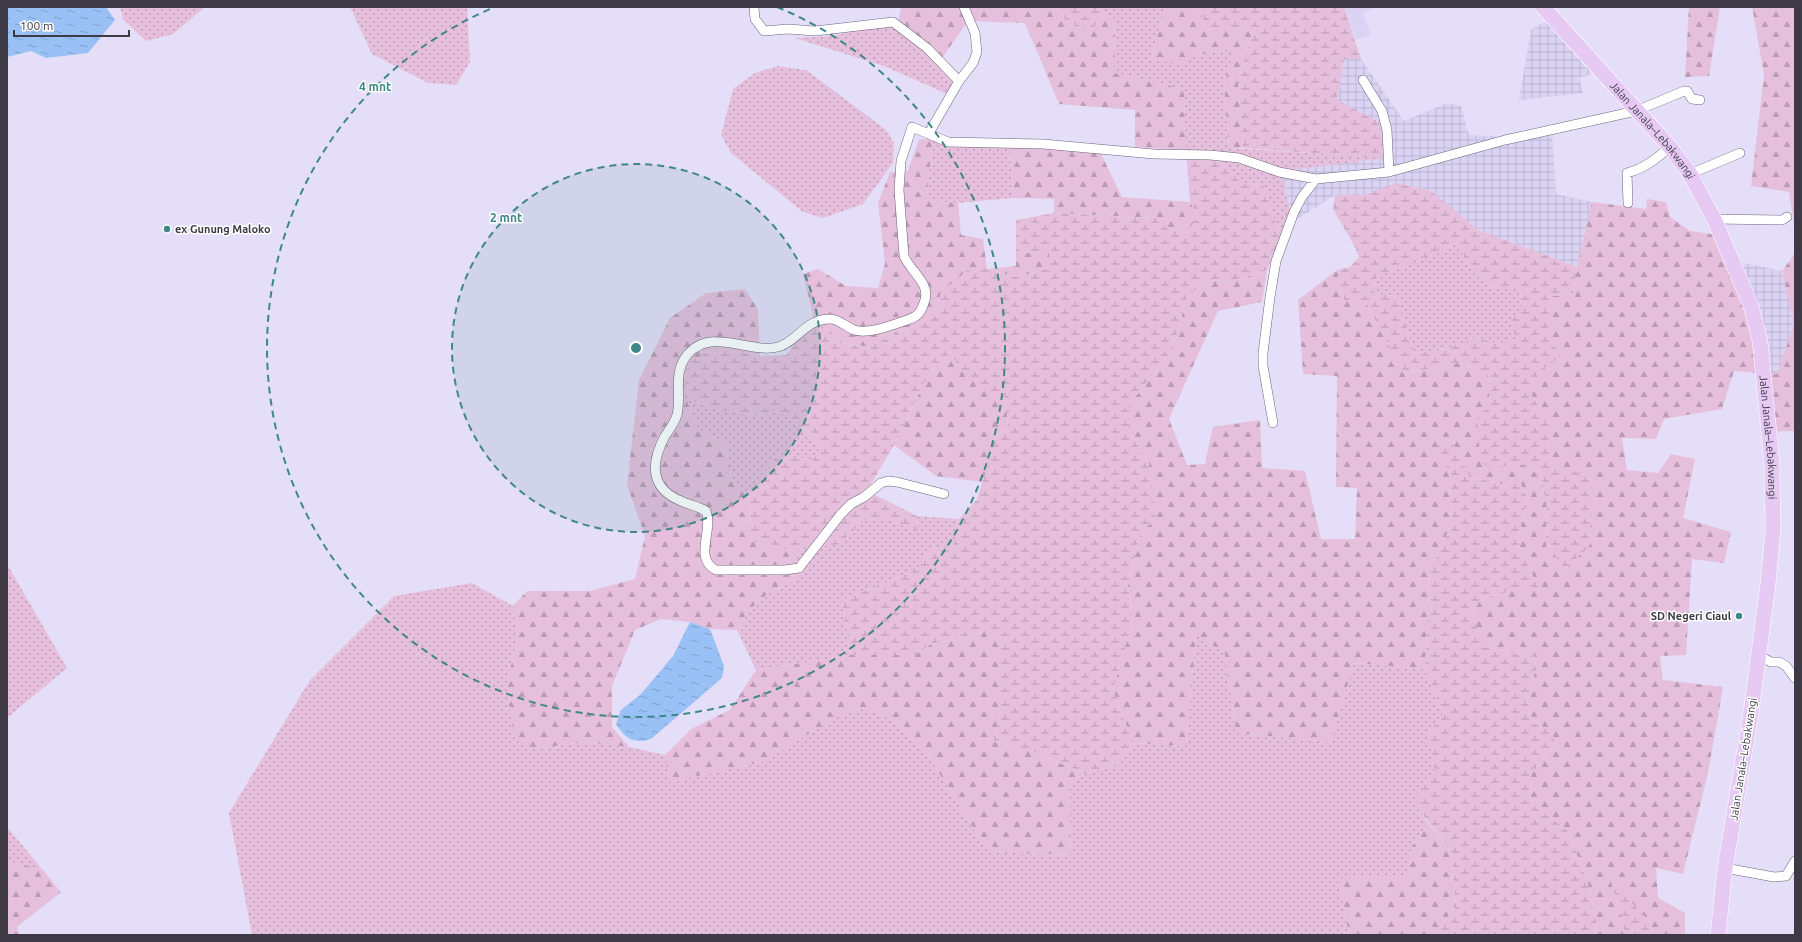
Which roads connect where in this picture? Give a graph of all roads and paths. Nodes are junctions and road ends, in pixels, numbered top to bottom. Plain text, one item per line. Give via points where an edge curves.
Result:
1 (754, 7) edge
2 (964, 7) edge
3 (1543, 7) edge
4 (1363, 80) dead end
5 (959, 81) junction
6 (1700, 100) dead end
7 (1636, 111) junction
8 (929, 133) junction
9 (1670, 147) junction
10 (1740, 153) dead end
11 (1389, 172) junction
12 (1690, 174) junction
13 (1316, 179) junction
14 (1628, 203) dead end
15 (1787, 217) dead end
16 (1714, 219) junction
17 (1273, 423) dead end
18 (944, 494) dead end
19 (1758, 654) junction
20 (1795, 678) edge
21 (1795, 861) edge
22 (1725, 868) junction
23 (1718, 935) edge

1 - 5 street via 755,19 764,30 815,32 893,22 928,48
2 - 5 street via 975,32 977,52 974,63
3 - 7 main road, Jalan Janala–Lebakwangi
4 - 11 street via 1382,111 1387,130
5 - 8 street
6 - 7 street via 1692,99 1687,91 1684,91
7 - 9 main road, Jalan Janala–Lebakwangi
7 - 11 street via 1505,140
8 - 13 street via 948,142 961,143 1043,144 1154,154 1210,154 1239,158 1279,172
8 - 18 street via 912,127 901,161 899,190 904,256 926,288 927,296 922,311 916,317 866,332 831,319 817,321 777,348 723,342 695,348 681,362 676,416 657,451 654,469 659,483 666,492 680,501 706,511 709,520 706,560 711,568 716,570 799,568 841,514 881,483 897,482
9 - 12 main road, Jalan Janala–Lebakwangi
9 - 14 street via 1642,169 1627,173
10 - 12 street
11 - 13 street
12 - 16 main road, Jalan Janala–Lebakwangi
13 - 17 street via 1294,212 1276,261 1263,353
15 - 16 street via 1782,220
16 - 19 main road, Jalan Janala–Lebakwangi via 1751,306 1761,349 1772,464 1773,530
19 - 20 street via 1771,662 1779,662 1786,666
19 - 22 main road, Jalan Janala–Lebakwangi via 1751,713
21 - 22 street via 1786,876 1774,877
22 - 23 main road, Jalan Janala–Lebakwangi

